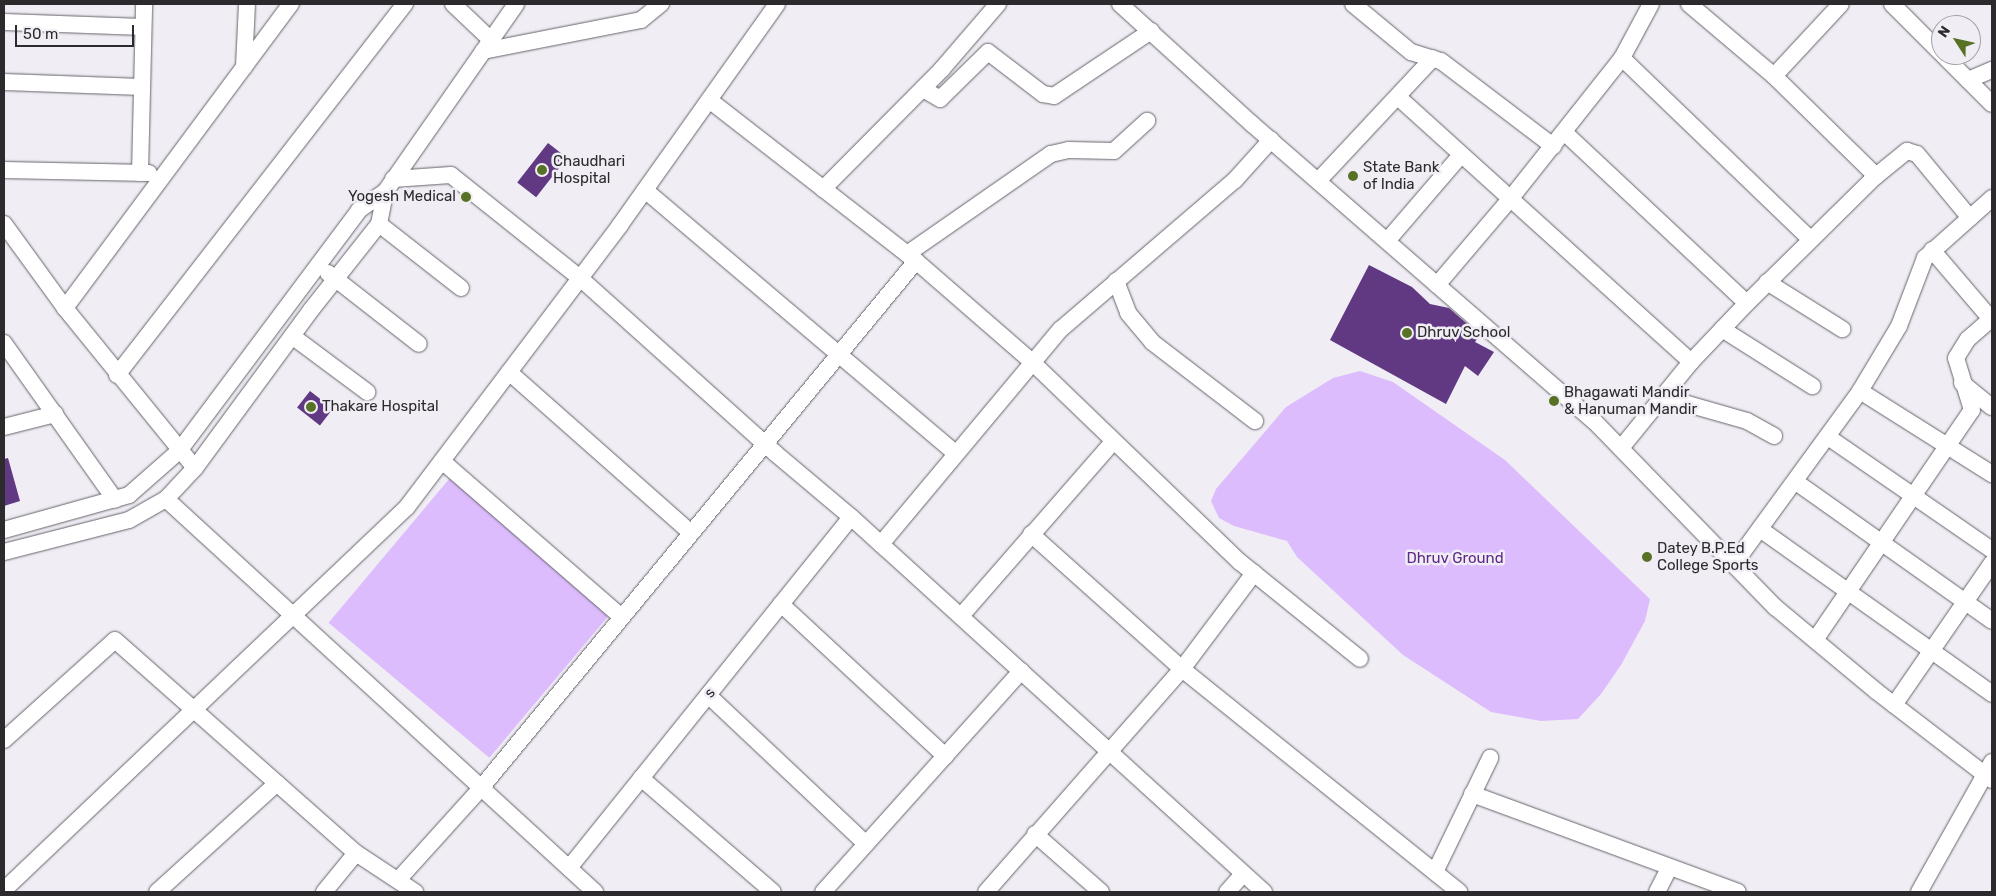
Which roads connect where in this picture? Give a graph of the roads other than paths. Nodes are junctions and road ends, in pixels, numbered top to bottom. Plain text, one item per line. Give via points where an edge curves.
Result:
1 (144, 4) edge
2 (246, 4) edge
3 (291, 4) edge
4 (405, 4) edge
5 (454, 4) edge
6 (516, 4) edge
7 (660, 4) edge
8 (777, 4) edge
9 (998, 4) edge
10 (1120, 4) edge
11 (1353, 4) edge
12 (1651, 4) edge
13 (1688, 4) edge
14 (1841, 4) edge
15 (1892, 4) edge
16 (4, 22) edge
17 (144, 27) junction
18 (1151, 31) junction
19 (1931, 43) edge
20 (487, 45) junction
21 (1432, 58) junction
22 (1622, 58) junction
23 (1953, 65) edge
24 (244, 67) junction
25 (1992, 70) edge
26 (1774, 76) junction
27 (1968, 80) junction
28 (4, 82) edge
29 (142, 87) junction
30 (923, 89) junction
31 (1398, 97) junction
32 (709, 100) junction
33 (1992, 104) edge
34 (1147, 121) dead end
35 (1564, 132) junction
36 (1270, 140) junction
37 (1553, 146) junction
38 (1461, 155) junction
39 (4, 170) edge
40 (140, 173) junction
41 (164, 173) junction
42 (1876, 176) junction
43 (1318, 181) junction
44 (389, 185) junction
45 (823, 189) junction
46 (645, 190) junction
47 (1511, 198) junction
48 (1992, 198) edge
49 (1970, 218) junction
50 (4, 224) edge
51 (379, 224) junction
52 (1810, 239) junction
53 (1387, 241) junction
54 (1932, 250) junction
55 (912, 258) junction
56 (318, 265) junction
57 (580, 278) junction
58 (336, 279) junction
59 (1116, 281) junction
60 (1767, 282) junction
61 (1438, 285) junction
62 (461, 288) dead end
63 (1747, 302) junction
64 (65, 308) junction
65 (1992, 318) edge
66 (1722, 329) junction
67 (1842, 329) dead end
68 (292, 336) junction
69 (4, 343) edge
70 (419, 344) dead end
71 (840, 356) junction
72 (1032, 362) junction
73 (1691, 362) junction
74 (508, 372) junction
75 (118, 375) junction
76 (1962, 383) junction
77 (1812, 386) dead end
78 (1860, 391) junction
79 (367, 392) dead end
80 (1663, 397) junction
81 (1992, 407) edge
82 (55, 414) junction
83 (1255, 421) dead end
84 (4, 427) edge
85 (1774, 436) dead end
86 (1828, 438) junction
87 (1113, 442) junction
88 (765, 444) junction
89 (1948, 444) junction
90 (1621, 448) junction
91 (179, 451) junction
92 (955, 453) junction
93 (442, 461) junction
94 (195, 468) junction
95 (1992, 474) edge
96 (1796, 482) junction
97 (1914, 494) junction
98 (166, 499) junction
99 (115, 500) junction
100 (851, 517) junction
101 (1760, 529) junction
102 (4, 530) edge
103 (690, 532) junction
104 (1031, 534) junction
105 (881, 544) junction
106 (1880, 544) junction
107 (1992, 550) edge
108 (4, 552) edge
109 (1992, 563) edge
110 (1734, 564) junction
111 (1254, 573) junction
112 (1847, 593) junction
113 (781, 604) junction
114 (1964, 604) junction
115 (620, 616) junction
116 (961, 616) junction
117 (293, 617) junction
118 (1992, 621) edge
119 (1815, 640) junction
120 (1931, 653) junction
121 (1360, 659) dead end
122 (1182, 669) junction
123 (1021, 671) junction
124 (1992, 694) edge
125 (708, 695) junction
126 (1894, 705) junction
127 (195, 711) junction
128 (4, 740) edge
129 (1109, 751) junction
130 (944, 756) junction
131 (1490, 758) dead end
132 (1990, 772) edge
133 (641, 778) junction
134 (277, 783) junction
135 (481, 788) junction
136 (1472, 794) junction
137 (1035, 834) junction
138 (866, 844) junction
139 (356, 853) junction
140 (569, 868) junction
141 (1669, 868) junction
142 (1435, 872) junction
143 (1243, 874) junction
144 (398, 880) junction
145 (4, 890) edge
146 (157, 892) edge
147 (324, 892) edge
148 (415, 892) edge
149 (596, 892) edge
150 (773, 892) edge
151 (823, 892) edge
152 (986, 892) edge
153 (1100, 892) edge
154 (1227, 892) edge
155 (1264, 892) edge
156 (1459, 892) edge
157 (1657, 892) edge
158 (1738, 892) edge
159 (1919, 892) edge

1 - 17 street
2 - 24 street
3 - 24 street
4 - 75 street
5 - 20 street
6 - 20 street
7 - 20 street via 641,20
8 - 32 street
9 - 30 street
10 - 18 street
11 - 21 street via 1411,52
12 - 22 street
13 - 26 street
14 - 26 street
15 - 19 street
16 - 17 street
17 - 29 street
18 - 30 street via 1054,96 1043,94 988,52 940,99
18 - 36 street
20 - 44 street
21 - 31 street
21 - 37 street via 1441,61
22 - 35 street
22 - 52 street
23 - 27 street
24 - 41 street
25 - 27 street
26 - 42 street
27 - 33 street
28 - 29 street
29 - 40 street
30 - 45 street
31 - 38 street
31 - 43 street
32 - 45 street
32 - 46 street
34 - 55 street via 1114,151 1069,150 1051,154
35 - 37 street
35 - 63 street
36 - 43 street
36 - 59 street via 1235,180
37 - 47 street
38 - 47 street
38 - 53 street
39 - 40 street
40 - 41 street
41 - 64 street
42 - 49 street via 1912,151
42 - 52 street
43 - 53 street
44 - 51 street
44 - 56 street via 358,210
44 - 57 street via 450,175
45 - 55 street
46 - 57 street
46 - 71 street
47 - 61 street
47 - 73 street
48 - 49 street
49 - 54 street
50 - 64 street
51 - 58 street
51 - 62 street
52 - 60 street
53 - 61 street
54 - 65 street
54 - 78 street via 1920,267 1899,326
55 - 71 street
55 - 72 street
56 - 58 street
56 - 91 street
57 - 74 street
57 - 88 street
58 - 68 street
58 - 70 street
59 - 72 street via 1061,329
59 - 83 street via 1128,313 1152,342
60 - 63 street
60 - 67 street
61 - 90 street
63 - 66 street
64 - 75 street
65 - 76 street via 1960,349 1956,358
66 - 73 street
66 - 77 street
68 - 79 street
68 - 94 street
69 - 82 street
71 - 88 street
71 - 92 street
72 - 87 street
72 - 92 street
73 - 80 street
74 - 93 street
74 - 103 street
75 - 91 street
76 - 81 street
76 - 89 street via 1972,410
78 - 86 street
78 - 89 street
80 - 85 street via 1747,421
80 - 90 street
82 - 84 street
82 - 99 street
86 - 96 street
86 - 97 street
87 - 104 street
87 - 111 street
88 - 100 street
88 - 103 street
89 - 95 street
89 - 97 street
90 - 110 street
91 - 94 street
91 - 99 street via 137,490
92 - 105 street
93 - 115 street
93 - 117 street via 407,507
94 - 98 street
96 - 101 street
96 - 106 street
97 - 106 street
97 - 107 street
98 - 108 street via 129,520
98 - 117 street
99 - 102 street
100 - 105 street
100 - 113 street, s
101 - 110 street
101 - 112 street
103 - 115 street
104 - 116 street
104 - 122 street
105 - 116 street
106 - 112 street
106 - 114 street
109 - 114 street
110 - 119 street via 1775,607
111 - 121 street
111 - 122 street
112 - 119 street
112 - 120 street
113 - 125 street, s
113 - 130 street
114 - 118 street
114 - 120 street
115 - 135 street
116 - 123 street
117 - 127 street
117 - 135 street
119 - 126 street
120 - 124 street
120 - 126 street
122 - 129 street
122 - 142 street
123 - 129 street
123 - 130 street
125 - 133 street, s
125 - 138 street
126 - 132 street
127 - 128 street via 115,640
127 - 134 street
127 - 145 street
129 - 137 street
129 - 143 street
130 - 138 street
131 - 136 street
132 - 159 street
133 - 140 street, s
133 - 150 street
134 - 139 street
134 - 146 street
135 - 140 street
135 - 144 street
136 - 141 street
136 - 142 street
137 - 152 street
137 - 153 street
138 - 151 street
139 - 144 street
139 - 147 street
140 - 149 street
141 - 157 street
141 - 158 street
142 - 156 street
143 - 154 street
143 - 155 street
144 - 148 street

